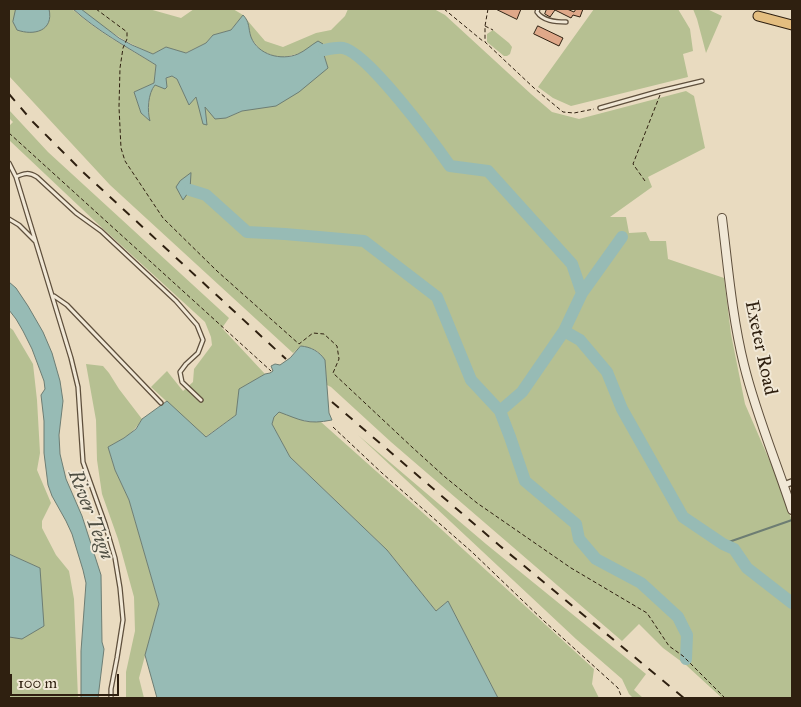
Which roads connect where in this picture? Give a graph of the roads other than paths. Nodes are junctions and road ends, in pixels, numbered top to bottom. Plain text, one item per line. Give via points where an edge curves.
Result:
1 (538, 9) edge
2 (758, 16) dead end
3 (554, 22) junction
4 (566, 22) dead end
5 (792, 25) edge
6 (554, 28) dead end
7 (702, 81) dead end
8 (600, 108) road end
9 (9, 163) edge
10 (16, 177) junction
11 (722, 218) dead end
12 (9, 219) edge
13 (36, 242) junction
14 (52, 295) junction
15 (201, 400) dead end
16 (161, 403) dead end
17 (788, 483) edge
18 (792, 510) edge
19 (111, 698) edge

1 - 3 lane via 540,16
2 - 5 main road
3 - 4 lane
3 - 6 lane
7 - 8 lane
9 - 10 lane
10 - 13 lane
10 - 15 lane via 23,173 36,177 108,238 198,325 202,340 198,353 180,372 182,382
11 - 17 street, Exeter Road via 743,363 752,395
12 - 13 lane
13 - 14 lane
14 - 16 lane via 67,305
14 - 19 lane via 78,387 83,462 115,558 120,588 123,620
17 - 18 street, Exeter Road

